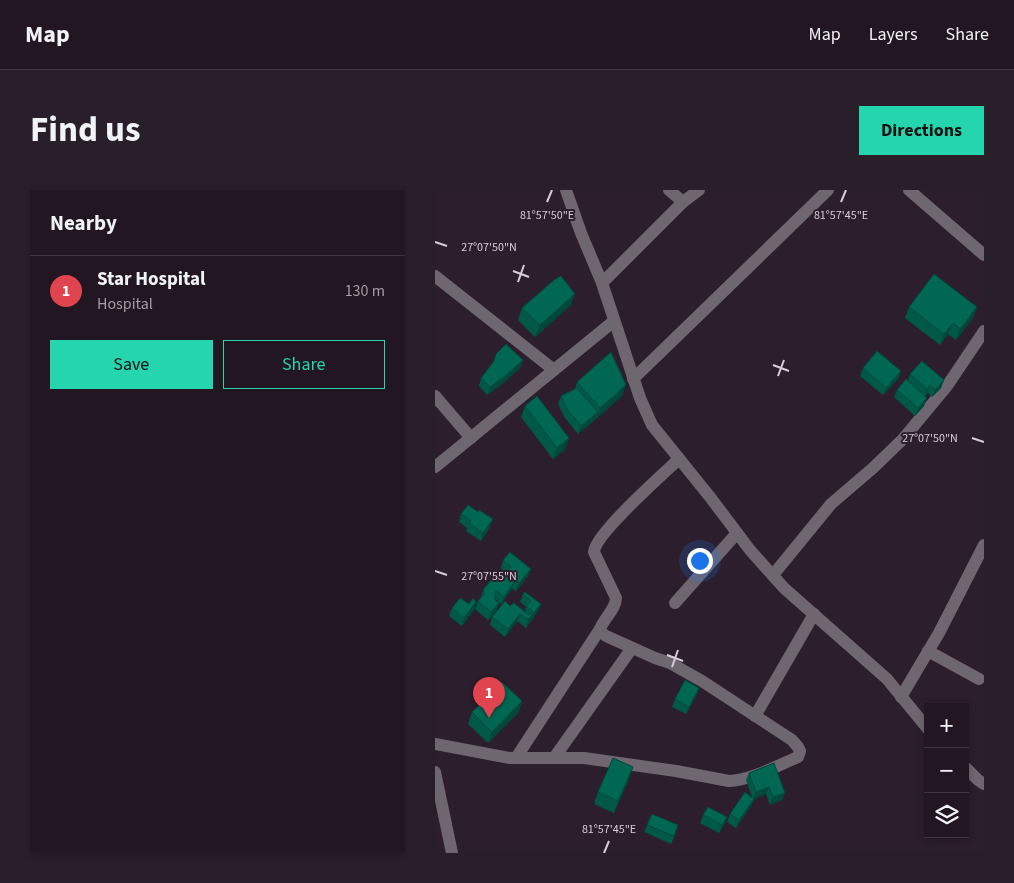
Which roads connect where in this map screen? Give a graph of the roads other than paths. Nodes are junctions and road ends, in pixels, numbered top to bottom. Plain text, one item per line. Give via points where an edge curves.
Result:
1 (565, 190) edge
2 (669, 190) edge
3 (699, 190) edge
4 (827, 190) edge
5 (909, 190) edge
6 (683, 202) junction
7 (984, 255) edge
8 (435, 276) edge
9 (602, 283) junction
10 (614, 321) junction
11 (984, 331) edge
12 (554, 370) junction
13 (633, 379) junction
14 (435, 396) edge
15 (471, 438) junction
16 (679, 459) junction
17 (435, 467) edge
18 (737, 534) junction
19 (984, 545) edge
20 (773, 575) junction
21 (675, 603) dead end
22 (814, 614) junction
23 (600, 629) junction
24 (632, 648) junction
25 (928, 651) junction
26 (979, 679) dead end
27 (901, 697) junction
28 (755, 716) junction
29 (924, 724) edge
30 (435, 744) edge
31 (516, 758) junction
32 (555, 758) junction
33 (969, 771) edge
34 (435, 772) edge
35 (984, 784) edge
36 (453, 853) edge

1 - 9 street
2 - 6 street
3 - 6 street
4 - 13 street
5 - 7 street
6 - 9 street
8 - 12 street
9 - 10 street
10 - 12 street
10 - 13 street
11 - 20 street via 947,386 903,439 831,504
12 - 15 street
13 - 16 street via 652,425
14 - 15 street
15 - 17 street
16 - 18 street
16 - 23 street via 628,507 594,548 616,598
18 - 20 street
18 - 21 street
19 - 25 street
20 - 22 street
22 - 27 street via 887,679
22 - 28 street
23 - 24 street via 606,636
23 - 31 street
24 - 28 street via 670,662
24 - 32 street
25 - 26 street
25 - 27 street
27 - 29 street
28 - 32 street via 792,740 800,754 737,781 584,758
30 - 31 street
31 - 32 street
33 - 35 street
34 - 36 street

